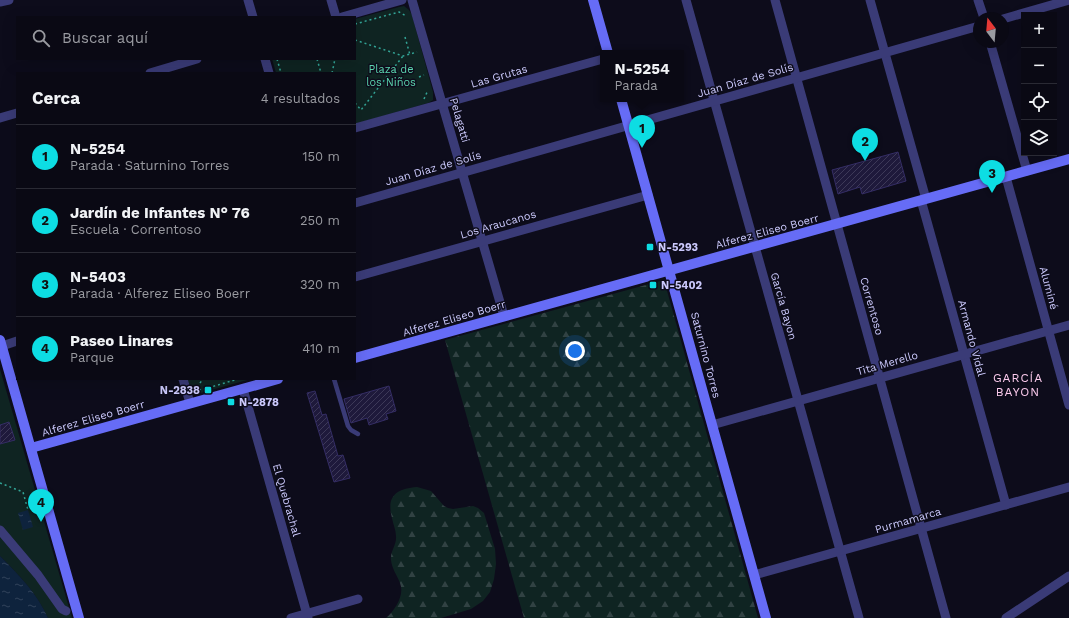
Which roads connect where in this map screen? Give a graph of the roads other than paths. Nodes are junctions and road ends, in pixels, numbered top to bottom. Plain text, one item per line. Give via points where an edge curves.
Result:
1 (9, 0) edge
2 (248, 0) edge
3 (331, 0) edge
4 (402, 0) edge
5 (412, 0) edge
6 (593, 0) edge
7 (686, 0) edge
8 (774, 0) edge
9 (870, 0) edge
10 (978, 0) edge
11 (1069, 0) edge
12 (0, 2) edge
13 (982, 12) edge
14 (253, 16) edge
15 (336, 16) edge
16 (346, 16) edge
17 (1009, 17) edge
18 (973, 28) edge
19 (992, 48) edge
20 (607, 50) edge
21 (885, 53) junction
22 (195, 60) edge
23 (265, 60) edge
24 (600, 60) edge
25 (179, 69) edge
26 (157, 72) edge
27 (269, 72) edge
28 (796, 78) junction
29 (714, 101) junction
30 (622, 102) edge
31 (442, 104) junction
32 (16, 113) edge
33 (0, 118) edge
34 (628, 126) junction
35 (356, 128) edge
36 (1069, 159) edge
37 (1026, 171) junction
38 (462, 172) junction
39 (1006, 177) junction
40 (648, 195) junction
41 (923, 200) junction
42 (356, 203) edge
43 (837, 224) junction
44 (482, 241) junction
45 (755, 246) junction
46 (670, 270) junction
47 (356, 277) edge
48 (504, 316) junction
49 (1069, 324) edge
50 (1048, 330) junction
51 (16, 341) edge
52 (1, 343) edge
53 (964, 354) junction
54 (356, 358) edge
55 (880, 378) junction
56 (183, 380) edge
57 (274, 380) edge
58 (334, 380) edge
59 (243, 389) junction
60 (798, 400) junction
61 (190, 403) junction
62 (1069, 405) edge
63 (712, 425) junction
64 (358, 434) dead end
65 (31, 448) junction
66 (1069, 487) edge
67 (1006, 505) junction
68 (921, 528) junction
69 (0, 530) edge
70 (840, 551) junction
71 (754, 575) junction
72 (1069, 576) edge
73 (358, 599) dead end
74 (66, 611) dead end
75 (307, 616) edge
76 (79, 618) edge
77 (291, 618) edge
78 (766, 618) edge
79 (859, 618) edge
80 (946, 618) edge
81 (1006, 618) edge

1 - 12 street
2 - 14 street
3 - 15 street
4 - 16 street
5 - 31 street, Pelagatti
6 - 20 street
7 - 29 street, García Bayon
8 - 28 street, Correntoso
9 - 21 street, Armando Vidal
10 - 13 street
11 - 17 street
18 - 21 street, Juan Díaz de Solís
19 - 37 street
21 - 28 street, Juan Díaz de Solís
21 - 41 street, Armando Vidal
22 - 25 street
23 - 27 street
24 - 31 street, Las Grutas
25 - 26 street
28 - 29 street, Juan Díaz de Solís
28 - 43 street, Correntoso
29 - 34 street, Juan Díaz de Solís
29 - 45 street, García Bayon
30 - 34 street, Saturnino Torres
31 - 35 street, Las Grutas
31 - 38 street, Pelagatti
32 - 33 street
34 - 38 street, Juan Díaz de Solís
34 - 40 street, Saturnino Torres
36 - 37 street, Alferez Eliseo Boerr
37 - 39 street, Alferez Eliseo Boerr
38 - 42 street, Juan Díaz de Solís
38 - 44 street, Pelagatti
39 - 41 street, Alferez Eliseo Boerr
39 - 50 street, Aluminé
40 - 44 street, Los Araucanos
40 - 46 street, Saturnino Torres
41 - 43 street, Alferez Eliseo Boerr
41 - 53 street, Armando Vidal
43 - 45 street, Alferez Eliseo Boerr
43 - 55 street, Correntoso
44 - 47 street, Los Araucanos
44 - 48 street, Pelagatti
45 - 46 street, Alferez Eliseo Boerr
45 - 60 street, García Bayon
46 - 48 street, Alferez Eliseo Boerr
46 - 63 street, Saturnino Torres
48 - 54 street, Alferez Eliseo Boerr
49 - 50 street, Tita Merello
50 - 53 street, Tita Merello
50 - 62 street, Aluminé
51 - 52 street
52 - 65 street
53 - 55 street, Tita Merello
53 - 67 street, Armando Vidal
55 - 60 street, Tita Merello
55 - 68 street, Correntoso
56 - 61 street
57 - 59 street, Alferez Eliseo Boerr
58 - 64 lane via 348,426
59 - 61 street, Alferez Eliseo Boerr
59 - 75 street, El Quebrachal
60 - 63 street, Tita Merello
60 - 70 street, García Bayon
61 - 65 street, Alferez Eliseo Boerr
63 - 71 street, Saturnino Torres
65 - 76 street
66 - 67 street, Purmamarca
67 - 68 street, Purmamarca
68 - 70 street, Purmamarca
68 - 80 street, Correntoso
69 - 74 street via 30,564 62,610
70 - 71 street, Purmamarca
70 - 79 street, García Bayon
71 - 78 street, Saturnino Torres
72 - 81 street
73 - 75 street
75 - 77 street

